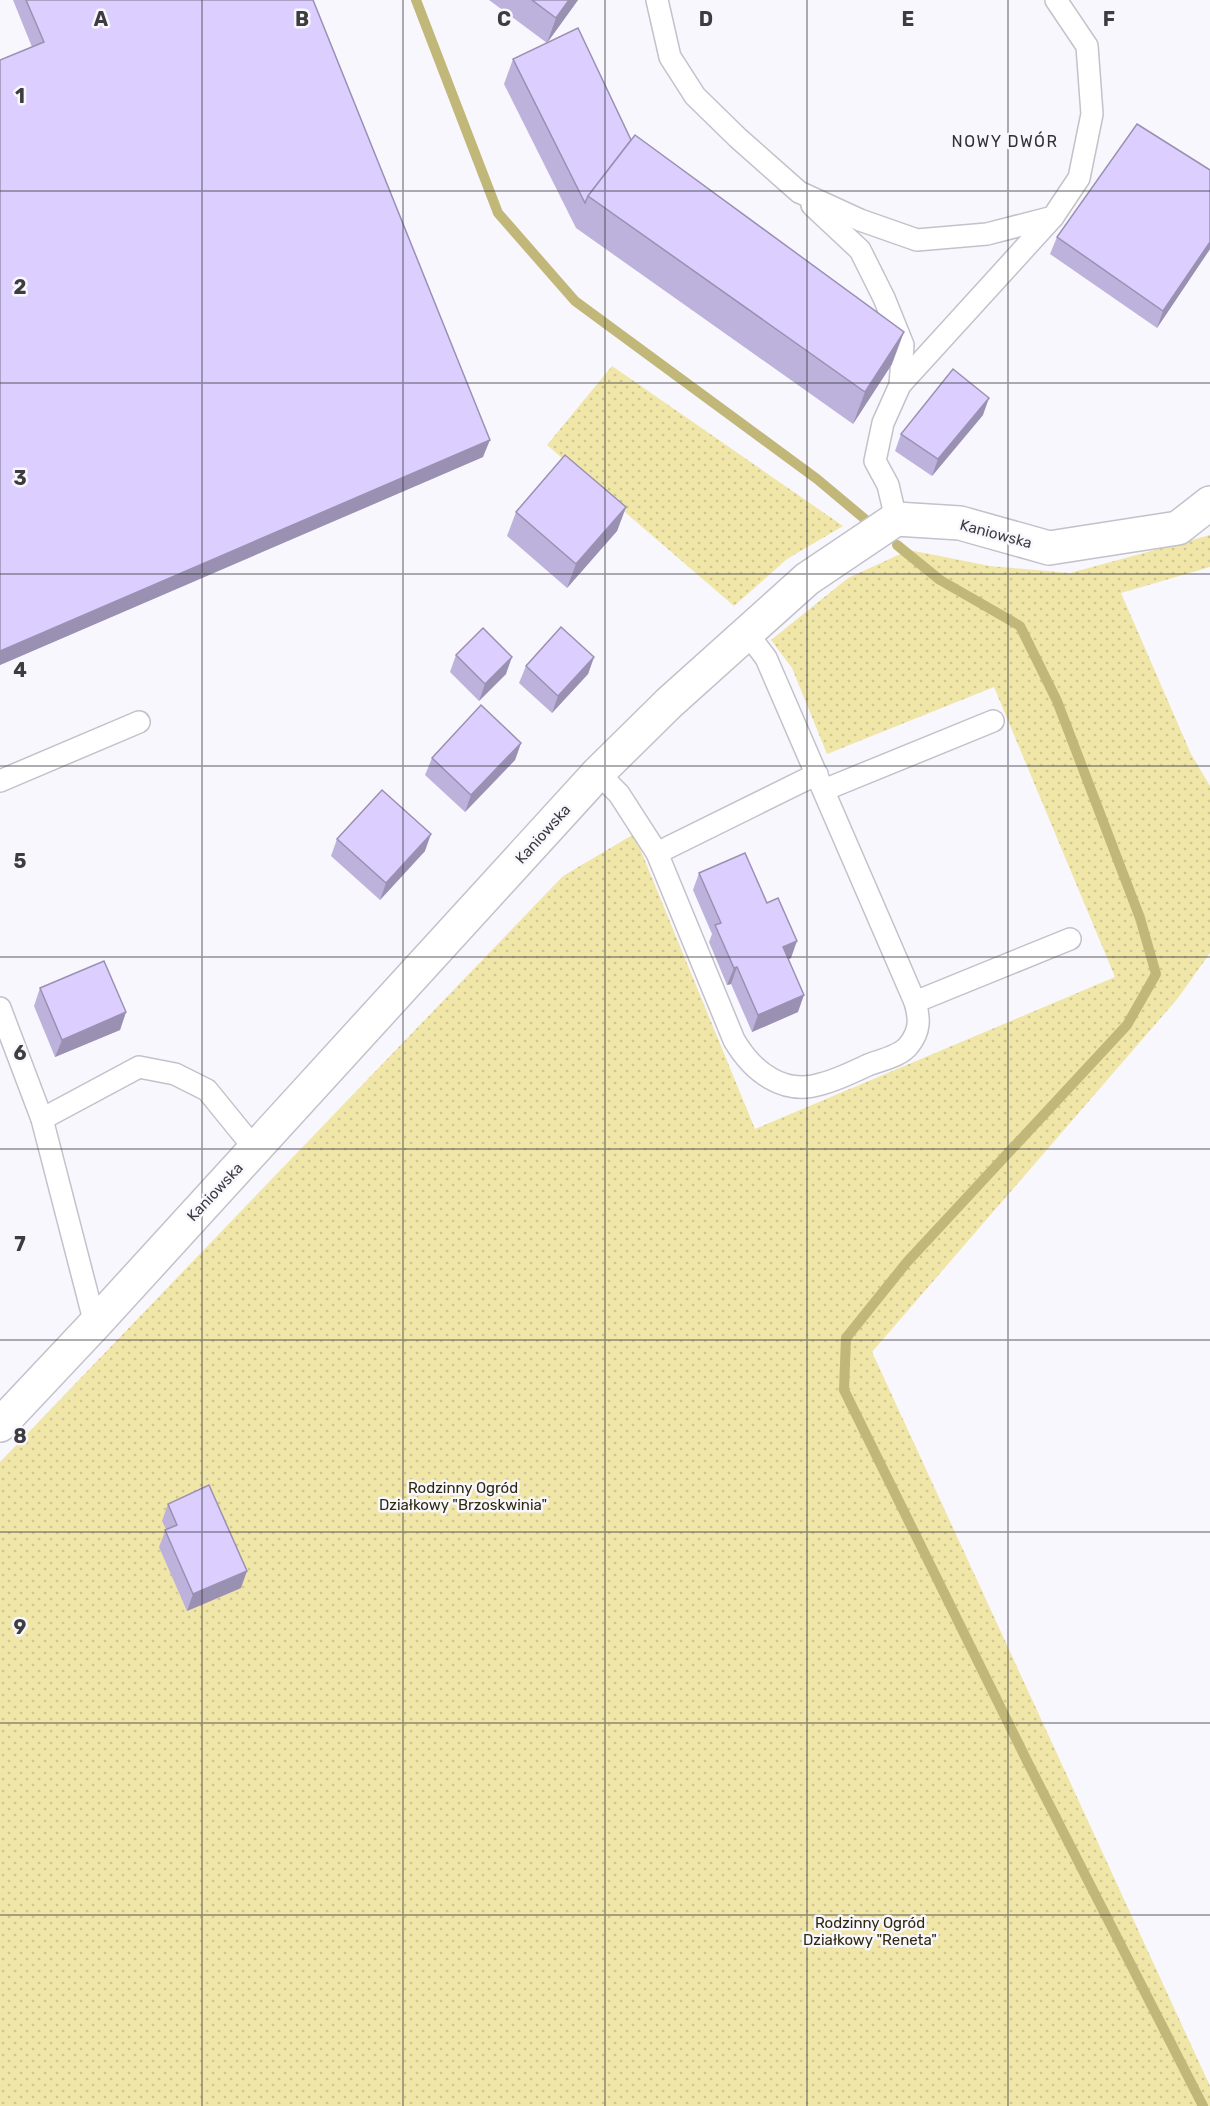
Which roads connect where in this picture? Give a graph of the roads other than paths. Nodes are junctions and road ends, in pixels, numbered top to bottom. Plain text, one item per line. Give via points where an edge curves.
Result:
1 (657, 0) edge
2 (1056, 0) edge
3 (799, 192) junction
4 (1053, 217) junction
5 (900, 384) junction
6 (1210, 503) edge
7 (896, 519) junction
8 (747, 633) junction
9 (993, 721) dead end
10 (139, 722) dead end
11 (598, 772) junction
12 (0, 781) edge
13 (821, 782) junction
14 (657, 853) junction
15 (1070, 939) dead end
16 (915, 1002) junction
17 (0, 1008) edge
18 (42, 1119) junction
19 (255, 1149) junction
20 (94, 1324) junction
21 (0, 1425) edge

1 - 3 lane via 670,57 695,96
2 - 4 lane via 1087,46 1092,114 1079,178
3 - 4 lane via 917,240 987,234
3 - 5 lane via 860,250 903,345
4 - 5 lane
5 - 7 lane via 882,423 875,461 888,484
6 - 7 street, Kaniowska via 1178,528 1049,548 960,523
7 - 8 street, Kaniowska via 807,579
8 - 11 street, Kaniowska
8 - 13 lane via 766,658
9 - 13 lane
10 - 12 lane
11 - 14 lane via 619,794
11 - 19 street, Kaniowska
13 - 14 lane
13 - 16 lane
14 - 16 lane via 735,1040 751,1065 766,1077 786,1085 820,1085 896,1054 907,1048 919,1027
15 - 16 lane
17 - 18 lane
18 - 19 lane via 139,1067 175,1074 207,1090
18 - 20 lane
19 - 20 street, Kaniowska
20 - 21 street, Kaniowska

